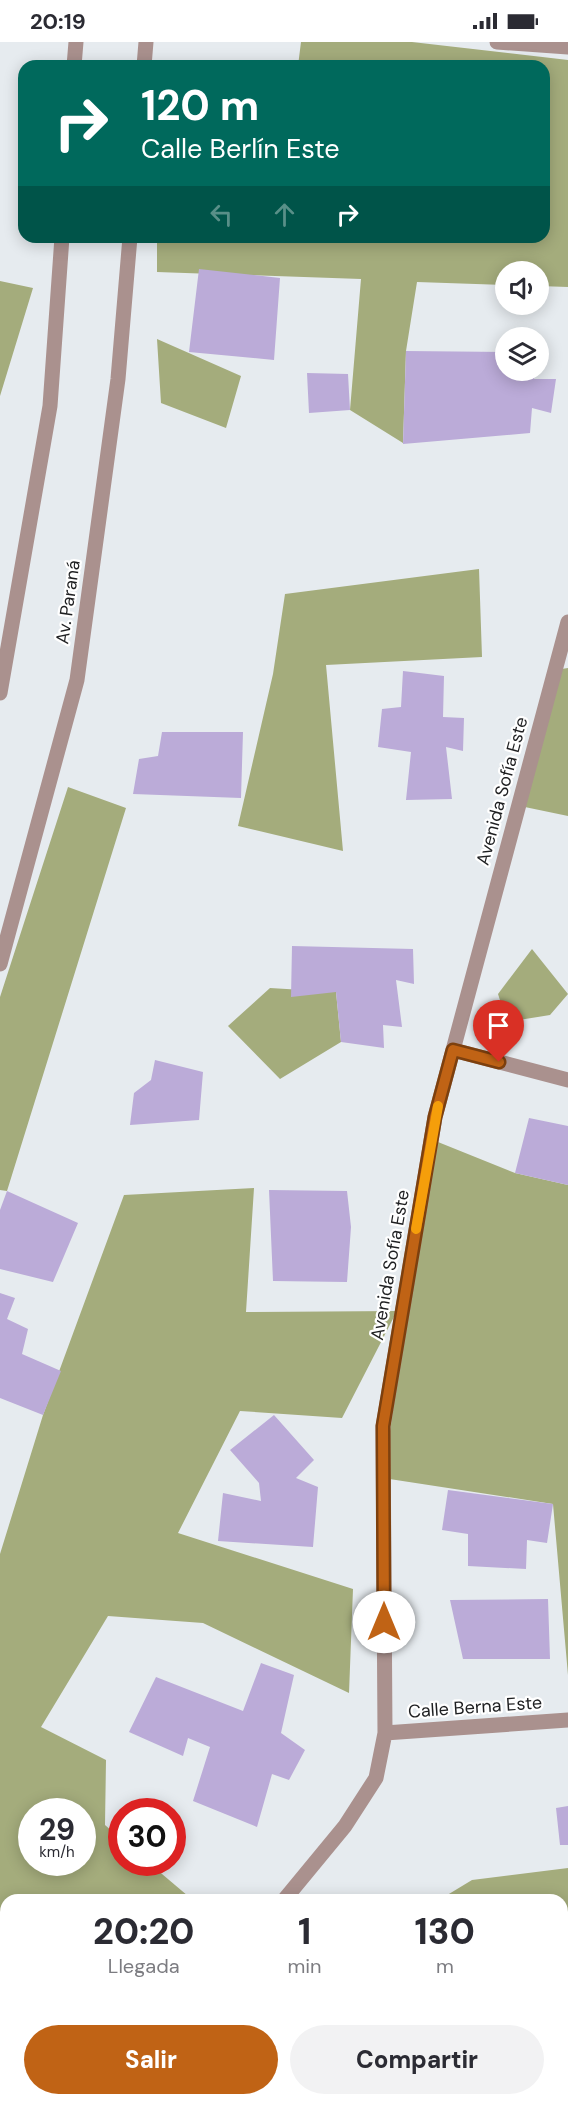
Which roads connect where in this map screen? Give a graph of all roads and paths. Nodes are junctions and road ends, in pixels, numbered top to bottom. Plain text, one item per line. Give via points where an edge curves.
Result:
1 (76, 42) edge
2 (146, 42) edge
3 (497, 42) edge
4 (568, 47) edge
5 (74, 60) edge
6 (144, 60) edge
7 (62, 243) edge
8 (129, 243) edge
9 (568, 622) edge
10 (0, 693) edge
11 (0, 963) edge
12 (453, 1050) junction
13 (568, 1080) edge
14 (568, 1720) edge
15 (386, 1732) junction
16 (289, 1894) edge

1 - 5 street
2 - 6 street
3 - 4 street
7 - 10 street via 50,406
8 - 11 street, Av. Paraná via 118,379 77,680
9 - 12 street, Avenida Sofía Este
12 - 13 street
12 - 15 street, Avenida Sofía Este via 435,1117 383,1426
14 - 15 street, Calle Berna Este
15 - 16 street, Avenida Sofía Este via 376,1778 345,1826

